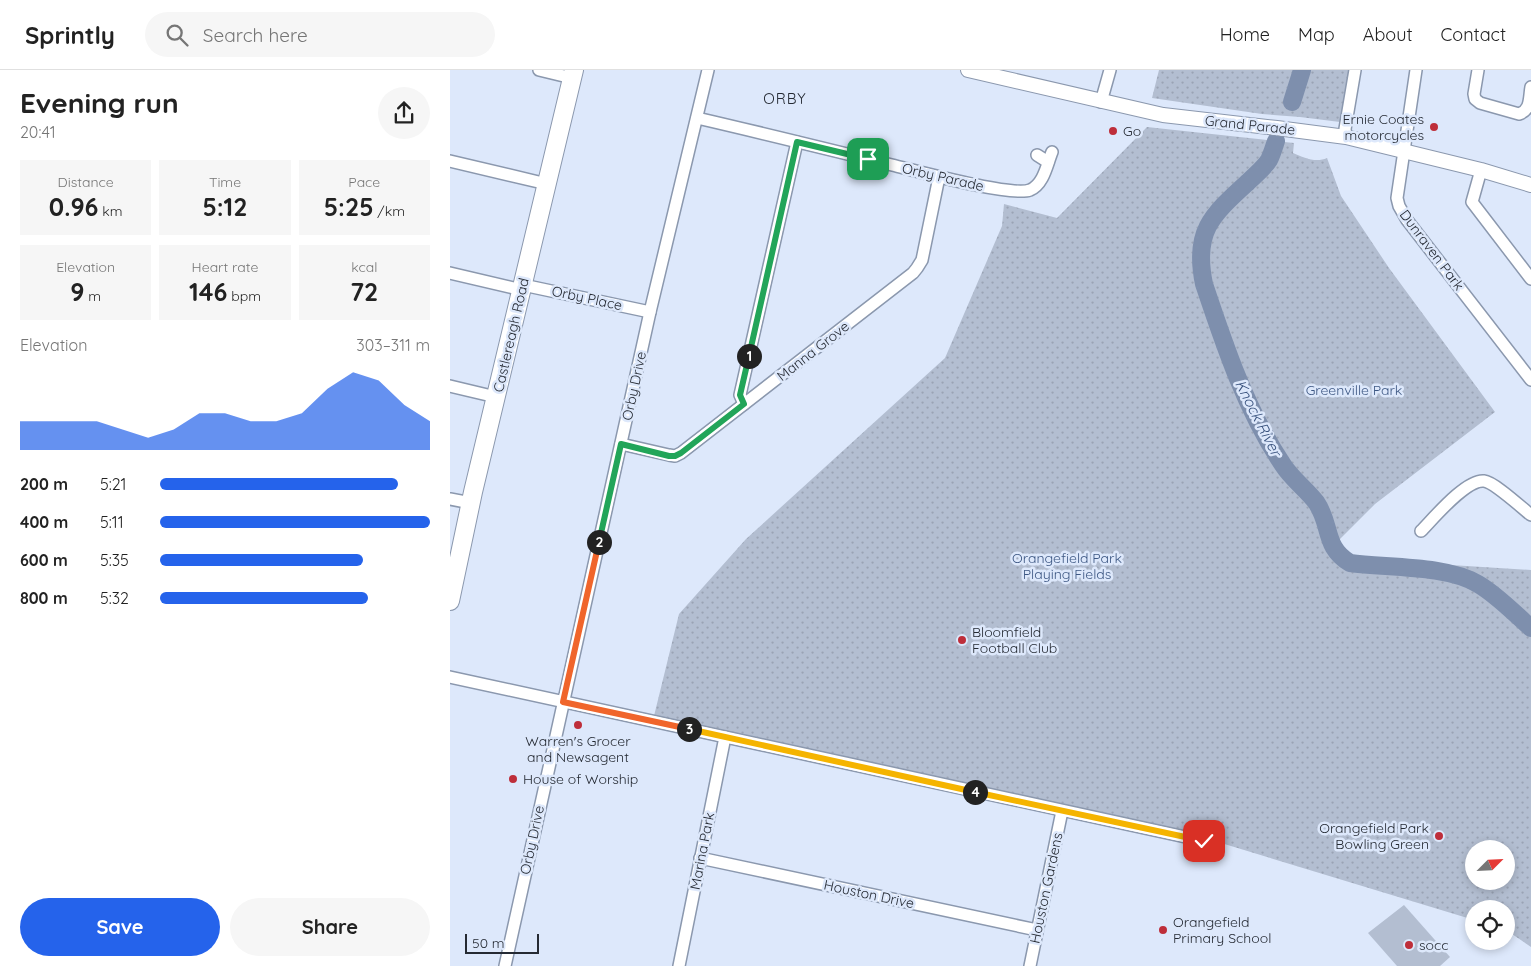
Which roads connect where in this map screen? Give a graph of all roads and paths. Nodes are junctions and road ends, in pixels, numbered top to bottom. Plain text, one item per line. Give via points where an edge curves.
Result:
1 (539, 70) edge
2 (708, 70) edge
3 (968, 70) edge
4 (1110, 70) edge
5 (1355, 70) edge
6 (1416, 70) edge
7 (1478, 70) edge
8 (573, 74) edge
9 (1531, 87) edge
10 (1101, 102) junction
11 (696, 118) junction
12 (1346, 137) junction
13 (797, 142) junction
14 (1404, 150) junction
15 (1037, 155) dead end
16 (450, 160) edge
17 (1481, 170) junction
18 (939, 176) junction
19 (547, 184) junction
20 (1531, 185) edge
21 (450, 274) edge
22 (1531, 279) edge
23 (523, 287) junction
24 (650, 312) junction
25 (1531, 380) edge
26 (450, 386) edge
27 (496, 397) junction
28 (744, 404) junction
29 (621, 444) junction
30 (450, 499) edge
31 (470, 503) junction
32 (1531, 515) edge
33 (1421, 531) dead end
34 (450, 601) edge
35 (450, 677) edge
36 (563, 702) junction
37 (726, 737) junction
38 (1062, 811) junction
39 (1204, 841) dead end
40 (700, 858) junction
41 (1038, 930) junction
42 (505, 966) edge
43 (679, 966) edge
44 (1030, 966) edge

1 - 8 street
2 - 11 street, Orby Drive
3 - 10 street, Grand Parade
4 - 10 street
5 - 12 street
6 - 14 street, Dunraven Park
7 - 9 street via 1474,94 1480,103 1519,114 1528,107
8 - 19 main road, Castlereagh Road
10 - 12 street, Grand Parade via 1163,115
11 - 13 street, Orby Parade
11 - 24 street, Orby Drive
12 - 14 street, Grand Parade
13 - 18 street, Orby Parade
13 - 28 street via 740,395
14 - 17 street, Grand Parade
14 - 25 street, Dunraven Park via 1398,198 1402,212
15 - 18 street, Orby Parade via 1050,157 1044,176 1028,191
16 - 19 street
17 - 20 street, Grand Parade
17 - 22 street via 1472,202
18 - 28 street, Manna Grove via 922,260 917,268
19 - 23 main road, Castlereagh Road
21 - 23 street, Orby Place
23 - 24 street, Orby Place
23 - 27 main road, Castlereagh Road
24 - 29 street, Orby Drive
26 - 27 street
27 - 31 main road, Castlereagh Road
28 - 29 street, Manna Grove via 675,456
29 - 36 street, Orby Drive
30 - 31 street
31 - 34 main road, Castlereagh Road
32 - 33 street via 1492,484 1476,481
35 - 36 street
36 - 37 street
36 - 42 street, Orby Drive
37 - 38 street
37 - 40 street, Marina Park
38 - 39 street
38 - 41 street, Houston Gardens
40 - 41 street, Houston Drive
40 - 43 street, Marina Park
41 - 44 street, Houston Gardens

